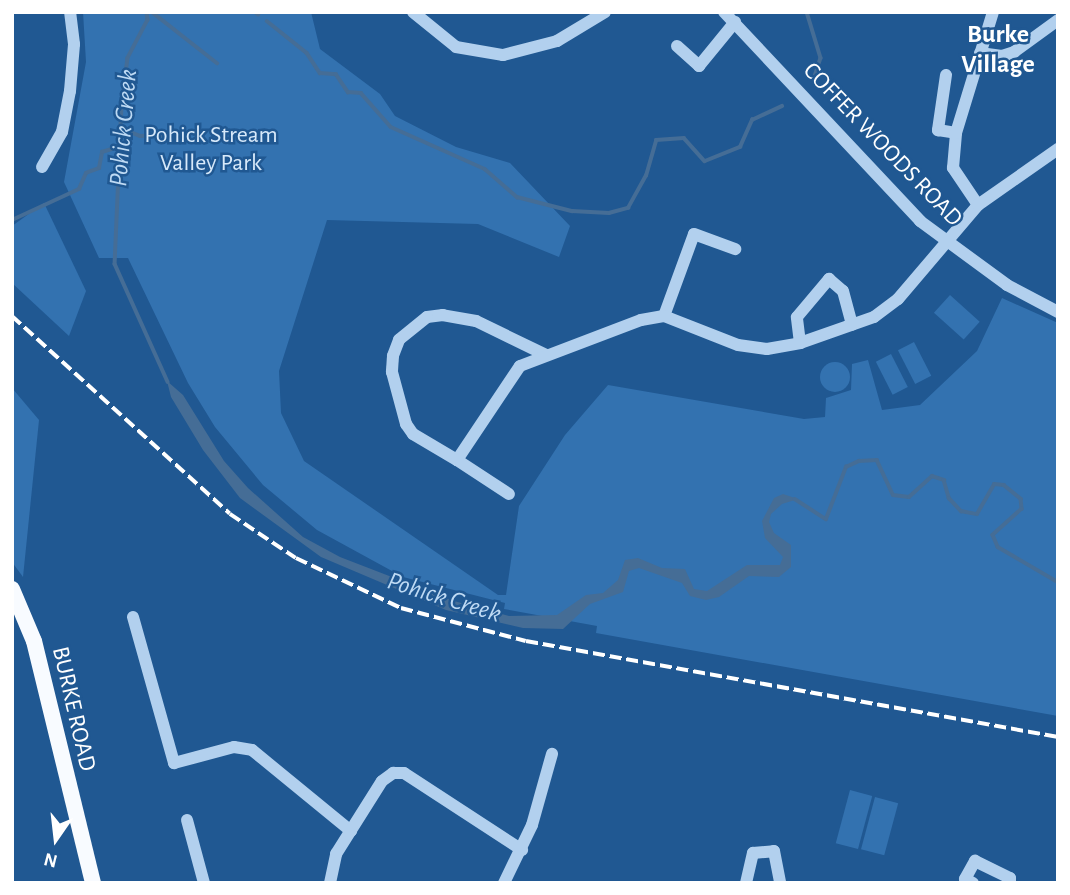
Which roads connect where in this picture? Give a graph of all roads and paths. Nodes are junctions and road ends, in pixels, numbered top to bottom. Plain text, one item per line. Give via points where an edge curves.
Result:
1 (70, 12) edge
2 (413, 12) edge
3 (605, 12) edge
4 (724, 12) edge
5 (993, 12) edge
6 (1058, 20) edge
7 (735, 22) junction
8 (677, 46) dead end
9 (980, 53) junction
10 (946, 75) dead end
11 (956, 133) junction
12 (1058, 149) edge
13 (42, 167) dead end
14 (978, 205) junction
15 (947, 243) junction
16 (735, 249) dead end
17 (1058, 312) edge
18 (664, 316) junction
19 (852, 325) junction
20 (800, 343) junction
21 (546, 355) junction
22 (457, 460) junction
23 (509, 494) dead end
24 (12, 589) edge
25 (133, 617) dead end
26 (552, 754) dead end
27 (187, 820) dead end
28 (351, 831) junction
29 (522, 850) junction
30 (93, 883) edge
31 (204, 883) edge
32 (330, 883) edge
33 (504, 883) edge
34 (746, 883) edge
35 (780, 883) edge
36 (973, 883) edge
37 (1010, 883) edge

1 - 13 street via 74,44 70,91 62,132
2 - 3 street via 456,47 503,55 557,41
4 - 7 street, COFFER WOODS ROAD
5 - 9 street
6 - 9 street via 1014,52 1002,56
7 - 8 street via 699,65
7 - 15 street, COFFER WOODS ROAD via 899,201
9 - 11 street
10 - 11 street via 938,130
11 - 14 street via 953,168
12 - 14 street
14 - 15 street
15 - 17 street, COFFER WOODS ROAD via 1007,285
15 - 19 street via 898,299 874,317
16 - 18 street via 694,234
18 - 20 street via 748,347
18 - 21 street
19 - 20 street
19 - 20 street via 843,291 829,279 797,317
21 - 22 street via 510,375
21 - 22 street via 476,321 443,315 427,317 399,340 392,372 406,424 414,434
22 - 23 street
24 - 30 main road, BURKE ROAD via 34,640
25 - 28 street via 174,764 234,747 251,750
26 - 29 street
27 - 31 street
28 - 29 street via 382,781 393,773 404,773
28 - 32 street via 336,854
29 - 33 street
34 - 35 street via 753,853 774,851
36 - 37 street via 965,879 975,861 1010,878

